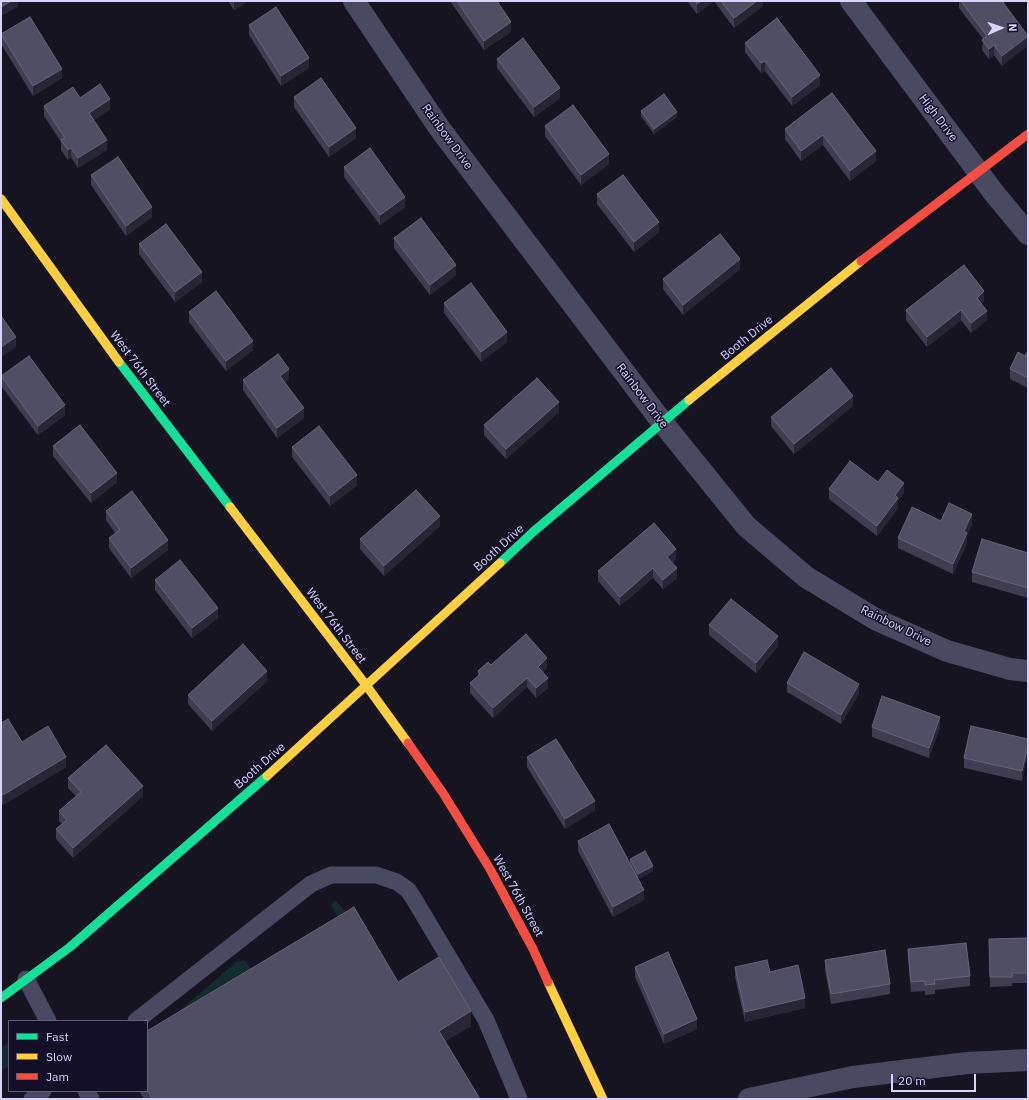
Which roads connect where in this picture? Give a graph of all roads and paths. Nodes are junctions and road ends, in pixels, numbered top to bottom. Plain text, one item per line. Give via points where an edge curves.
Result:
1 (354, 1) edge
2 (851, 1) edge
3 (1028, 134) edge
4 (978, 172) junction
5 (1, 199) edge
6 (1028, 234) edge
7 (662, 422) junction
8 (1028, 671) edge
9 (366, 685) junction
10 (26, 979) junction
11 (1, 998) edge
12 (47, 1020) edge
13 (137, 1020) edge
14 (1028, 1060) edge
15 (42, 1092) edge
16 (32, 1099) edge
17 (520, 1099) edge
18 (603, 1099) edge
19 (750, 1099) edge

1 - 7 street, Rainbow Drive via 440,129
2 - 4 street, High Drive
3 - 4 street, Booth Drive
4 - 6 street, High Drive
4 - 7 street, Booth Drive via 842,276
5 - 9 street, West 76th Street via 123,367
7 - 8 street, Rainbow Drive via 746,526 806,577 877,620 947,651 1010,669
7 - 9 street, Booth Drive via 533,532
9 - 10 street, Booth Drive via 297,750 70,947
9 - 18 street, West 76th Street via 443,793 490,869 533,949
10 - 11 street, Booth Drive
10 - 12 lane
13 - 17 lane via 311,884 331,875 376,875 397,882 408,890 414,899 486,1020
14 - 19 street via 967,1063 853,1077
15 - 16 lane

